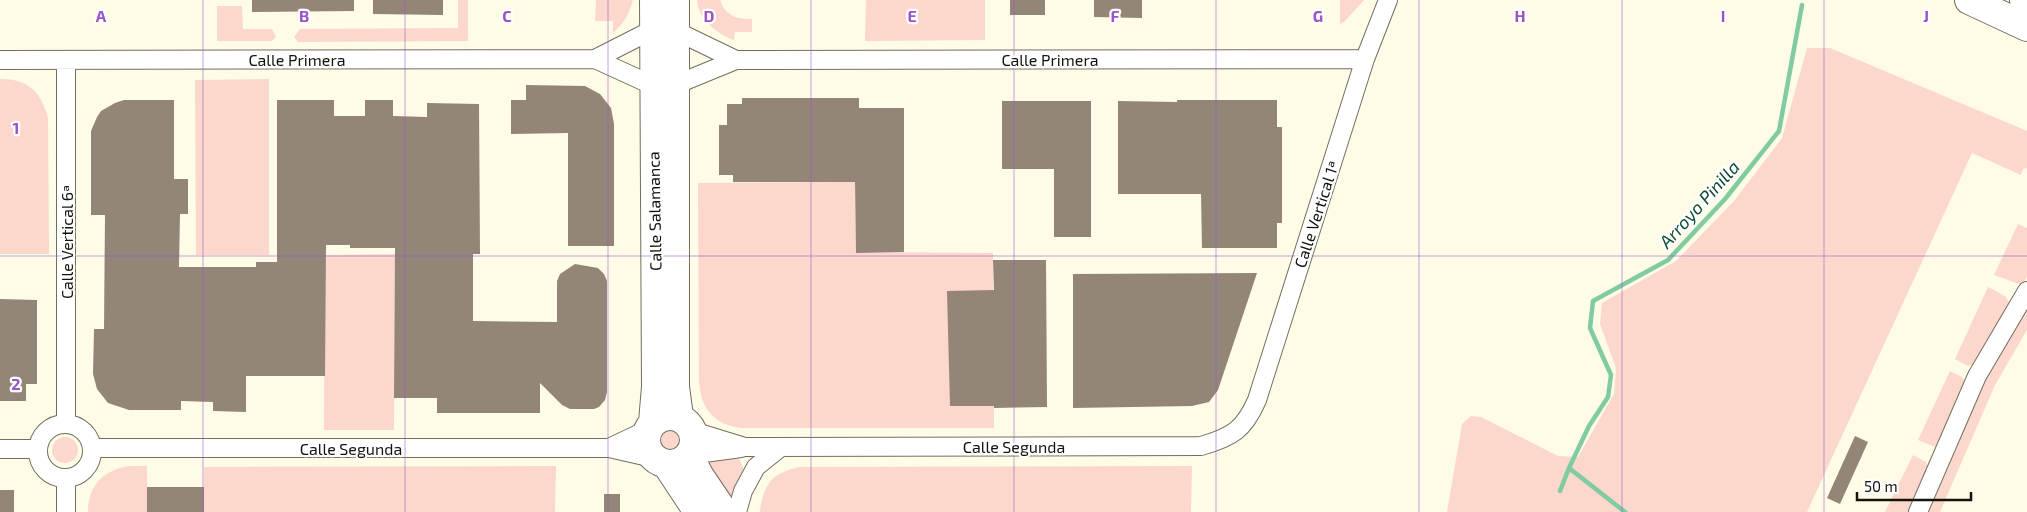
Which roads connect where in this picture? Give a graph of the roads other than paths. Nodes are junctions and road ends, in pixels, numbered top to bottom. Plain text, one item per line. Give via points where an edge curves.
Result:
1 (654, 0) edge
2 (676, 0) edge
3 (1388, 0) edge
4 (1969, 0) edge
5 (2024, 0) edge
6 (2027, 2) edge
7 (2027, 27) edge
8 (665, 30) junction
9 (595, 59) junction
10 (1365, 59) junction
11 (0, 60) edge
12 (66, 60) junction
13 (736, 60) junction
14 (664, 85) junction
15 (2027, 291) edge
16 (66, 423) junction
17 (650, 426) junction
18 (1242, 426) joint
19 (676, 445) junction
20 (780, 447) junction
21 (0, 448) edge
22 (93, 448) junction
23 (609, 448) junction
24 (744, 448) junction
25 (38, 449) junction
26 (66, 478) junction
27 (66, 512) edge
28 (698, 512) edge
29 (724, 512) edge
30 (737, 512) edge
31 (1918, 512) edge

1 - 8 main road, Calle Salamanca
2 - 8 main road, Calle Salamanca
3 - 10 street, Calle Vertical 1ª
4 - 7 main road
5 - 6 main road
8 - 9 street, Calle Primera
8 - 13 street, Calle Primera
8 - 14 main road, Calle Salamanca
9 - 12 street, Calle Primera
9 - 14 street, Calle Primera
10 - 13 street, Calle Primera
10 - 18 street, Calle Vertical 1ª via 1257,400
11 - 12 street, Calle Primera
12 - 16 street, Calle Vertical 6ª
13 - 14 street, Calle Primera
14 - 17 main road, Calle Salamanca via 656,387
14 - 19 main road, Calle Salamanca
15 - 31 street via 1977,376
16 - 22 street via 81,428
16 - 25 street via 47,430
17 - 19 main road via 665,416
17 - 19 main road, Calle Salamanca via 646,445
17 - 23 street, Calle Segunda
18 - 20 street, Calle Segunda via 1222,440 1201,446
19 - 23 street, Calle Segunda
19 - 24 street, Calle Segunda
19 - 24 street, Calle Segunda
19 - 28 main road, Calle Salamanca
19 - 29 main road, Calle Salamanca
20 - 24 street, Calle Segunda
20 - 30 street via 756,467 743,491
21 - 25 street
22 - 23 street, Calle Segunda
22 - 26 street via 86,469
25 - 26 street via 46,469
26 - 27 street

